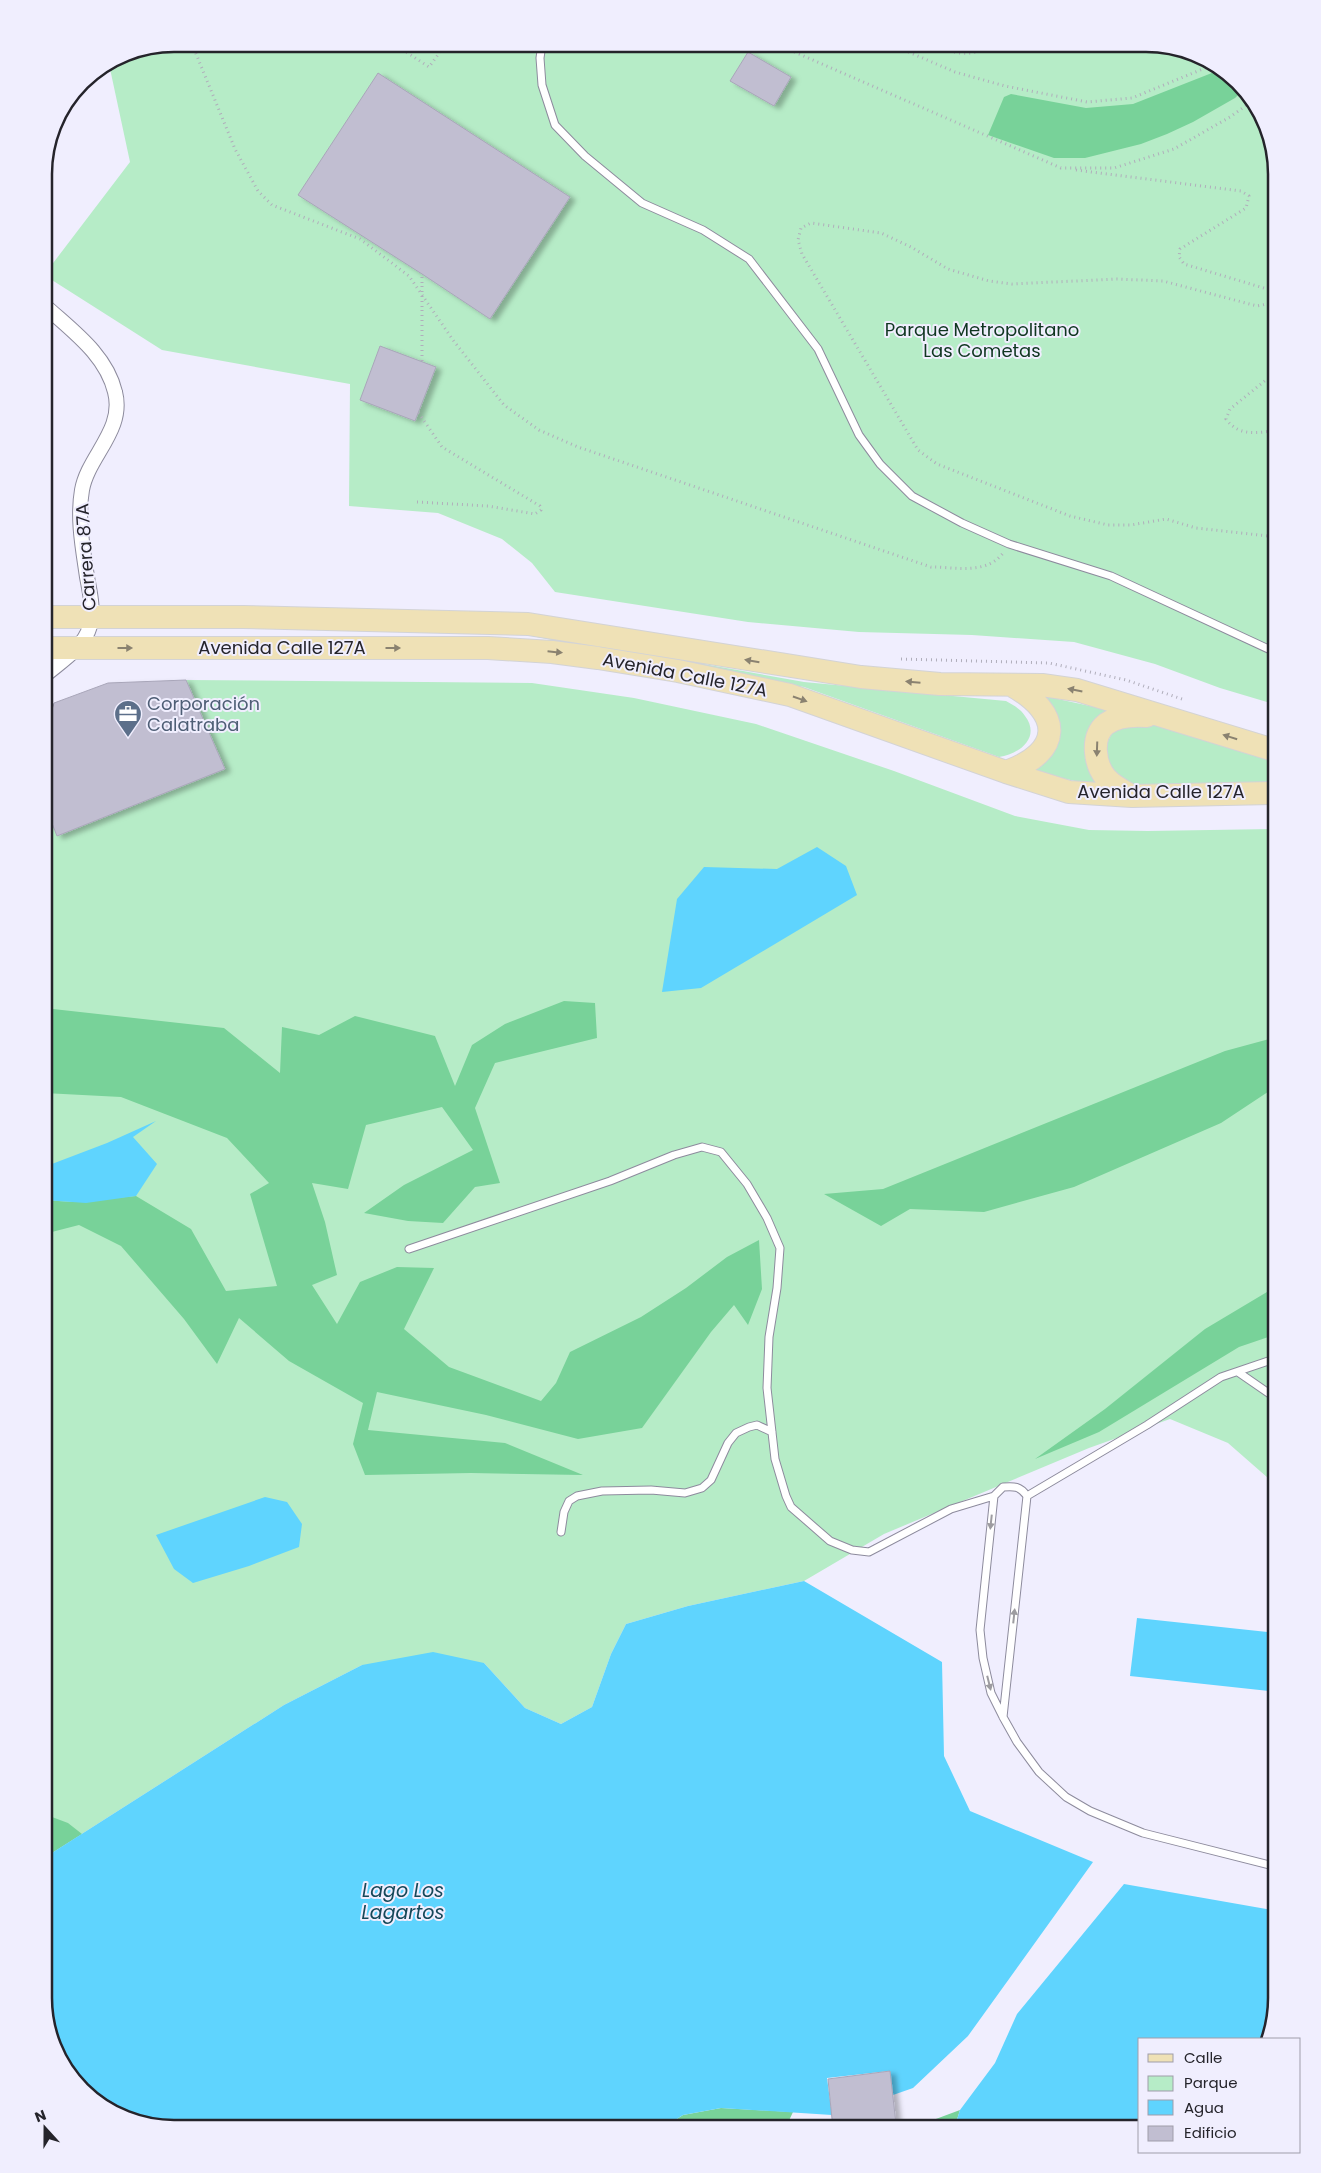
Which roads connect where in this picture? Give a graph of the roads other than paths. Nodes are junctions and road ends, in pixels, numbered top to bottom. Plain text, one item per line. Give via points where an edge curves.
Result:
1 (541, 52) edge
2 (53, 314) edge
3 (91, 617) junction
4 (53, 618) edge
5 (53, 648) edge
6 (76, 648) junction
7 (1268, 649) edge
8 (53, 668) edge
9 (1011, 685) junction
10 (1160, 716) junction
11 (1268, 748) edge
12 (1006, 772) junction
13 (1268, 793) edge
14 (1132, 796) junction
15 (409, 1249) dead end
16 (1268, 1361) edge
17 (1238, 1372) junction
18 (1268, 1393) edge
19 (772, 1432) junction
20 (994, 1496) junction
21 (1027, 1496) junction
22 (562, 1532) dead end
23 (1003, 1717) junction
24 (1268, 1865) edge

1 - 7 lane via 542,85 555,125 585,156 642,203 703,230 749,259 818,349 859,435 880,464 912,496 1009,544 1111,576
2 - 3 street, Carrera 87A via 97,356 116,393 117,408 112,430 86,476 82,490 82,544
3 - 4 main road, Avenida Calle 127A
3 - 6 street, Carrera 87A via 90,628
9 -> 3 main road, Avenida Calle 127A via 940,684 862,677 528,624
5 - 6 main road, Avenida Calle 127A
6 - 8 street, Carrera 87A
6 -> 12 main road, Avenida Calle 127A via 488,648 598,658 790,695
10 -> 9 main road, Avenida Calle 127A via 1078,690
9 - 12 main road via 1039,704 1049,725 1042,752
11 -> 10 main road, Avenida Calle 127A
10 -> 14 main road via 1119,718 1105,725 1098,736 1096,753 1100,768 1113,784
12 - 14 main road, Avenida Calle 127A via 1069,792
13 - 14 main road, Avenida Calle 127A
15 - 19 lane via 610,1181 674,1155 702,1148 720,1152 747,1184 780,1248 769,1337 767,1388
16 - 17 lane
17 - 18 lane
17 - 21 lane via 1221,1377
19 - 20 lane via 775,1459 791,1507 830,1541 852,1550 869,1552 951,1509
19 - 22 lane via 758,1426 736,1433 711,1480 702,1488 685,1493 612,1491 577,1496 569,1501 564,1512
20 - 21 lane via 998,1490 1010,1486 1022,1489
20 -> 23 lane via 980,1630 991,1693
23 -> 21 lane
23 - 24 lane via 1039,1772 1066,1797 1090,1811 1143,1833

